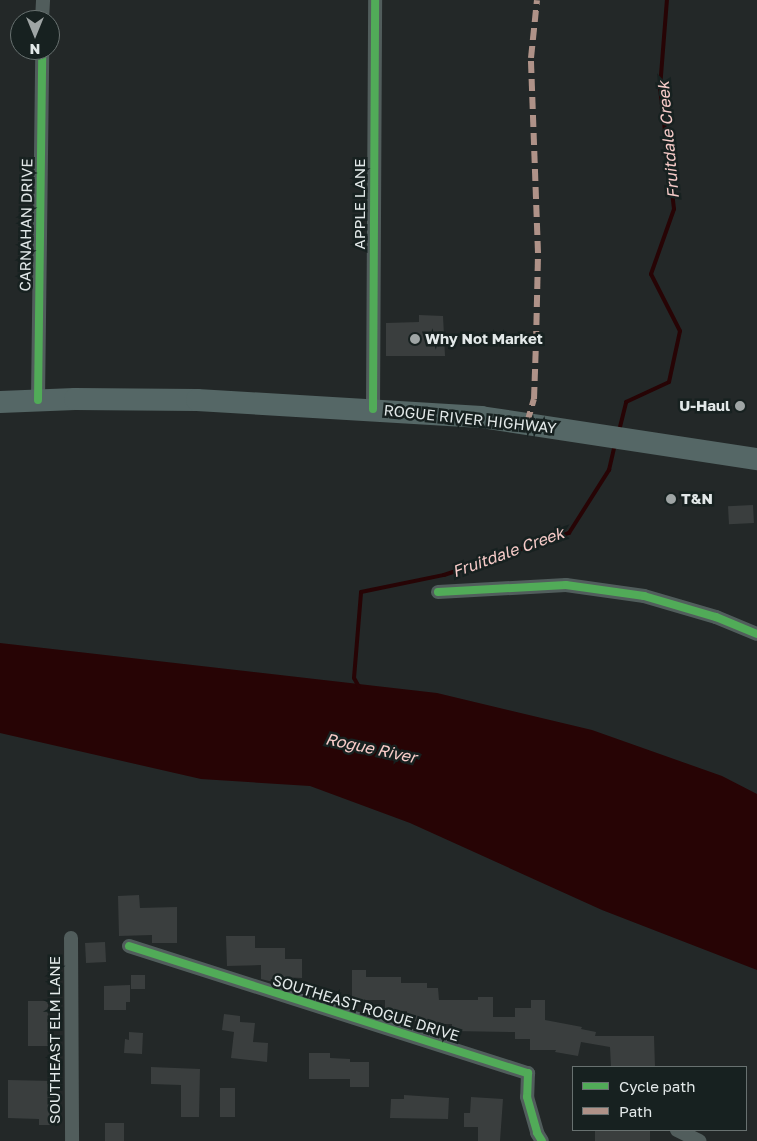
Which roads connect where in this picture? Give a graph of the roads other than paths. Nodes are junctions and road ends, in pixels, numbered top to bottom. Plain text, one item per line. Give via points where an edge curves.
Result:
1 (375, 0) edge
2 (42, 60) edge
3 (38, 400) junction
4 (0, 402) edge
5 (373, 409) junction
6 (757, 459) edge
7 (438, 592) dead end
8 (757, 634) edge
9 (71, 938) dead end
10 (129, 946) dead end
11 (680, 1131) edge
12 (72, 1141) edge
13 (542, 1141) edge
14 (700, 1141) edge

1 - 5 street, APPLE LANE
2 - 3 street, CARNAHAN DRIVE
3 - 4 main road, ROGUE RIVER HIGHWAY
3 - 5 main road, ROGUE RIVER HIGHWAY via 197,400
5 - 6 main road, ROGUE RIVER HIGHWAY via 518,422
7 - 8 street via 566,586 644,596 716,617
9 - 12 street, SOUTHEAST ELM LANE
10 - 13 street, SOUTHEAST ROGUE DRIVE via 528,1073 527,1097
11 - 14 street

